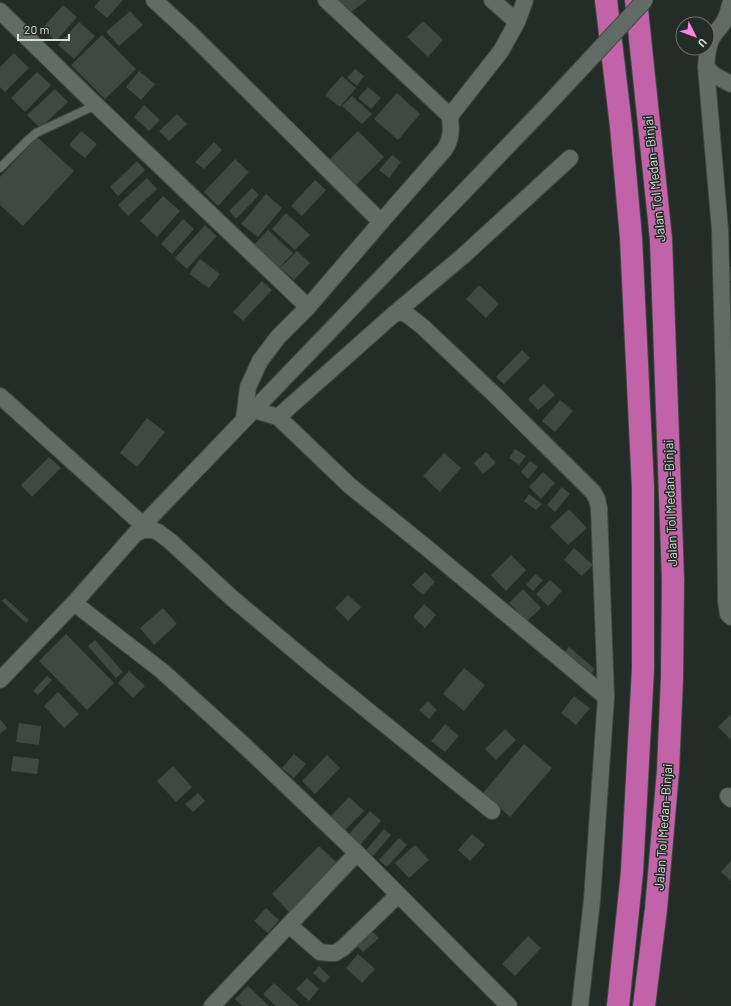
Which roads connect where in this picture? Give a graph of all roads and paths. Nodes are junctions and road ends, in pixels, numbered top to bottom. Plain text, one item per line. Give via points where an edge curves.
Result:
1 (154, 0) edge
2 (326, 0) edge
3 (492, 0) edge
4 (525, 0) edge
5 (606, 0) edge
6 (636, 0) edge
7 (645, 0) edge
8 (731, 2) edge
9 (0, 11) edge
10 (517, 22) junction
11 (706, 67) junction
12 (731, 84) edge
13 (96, 105) junction
14 (450, 116) junction
15 (570, 158) dead end
16 (0, 168) edge
17 (381, 222) junction
18 (726, 235) edge
19 (308, 306) junction
20 (394, 314) junction
21 (727, 390) edge
22 (0, 396) edge
23 (249, 415) junction
24 (278, 417) junction
25 (728, 482) edge
26 (140, 529) junction
27 (74, 603) junction
28 (731, 618) edge
29 (0, 680) edge
30 (606, 697) junction
31 (492, 811) dead end
32 (357, 853) junction
33 (398, 895) junction
34 (289, 925) junction
35 (212, 1006) edge
36 (508, 1006) edge
37 (580, 1006) edge
38 (618, 1006) edge
39 (644, 1006) edge

1 - 17 street
2 - 14 street
3 - 10 street
4 - 10 street
5 - 38 highway, Jalan Tol Medan–Binjai via 631,238 642,488 643,669 632,872
6 - 39 highway, Jalan Tol Medan–Binjai via 661,239 673,580 668,771 656,909
7 - 23 street, bridge
8 - 11 street via 726,18 709,46
9 - 13 street
10 - 14 street via 501,51
11 - 12 street via 714,75
11 - 18 street
13 - 16 lane via 36,133
13 - 19 street
14 - 17 street via 448,144
15 - 20 street via 463,256
17 - 19 street
18 - 21 street
19 - 23 street via 278,337 260,361 248,387
20 - 24 street
20 - 30 street via 403,312 423,327 497,397 597,499
21 - 25 street
22 - 26 street
23 - 24 street
23 - 26 street
24 - 30 street via 349,485
25 - 28 street via 726,601
26 - 27 street
26 - 31 street via 158,532 170,541 318,671
27 - 29 street
27 - 32 street via 162,671
30 - 37 street via 592,900
32 - 33 street
32 - 34 street
33 - 34 street via 335,953 320,952
33 - 36 street
34 - 35 street

